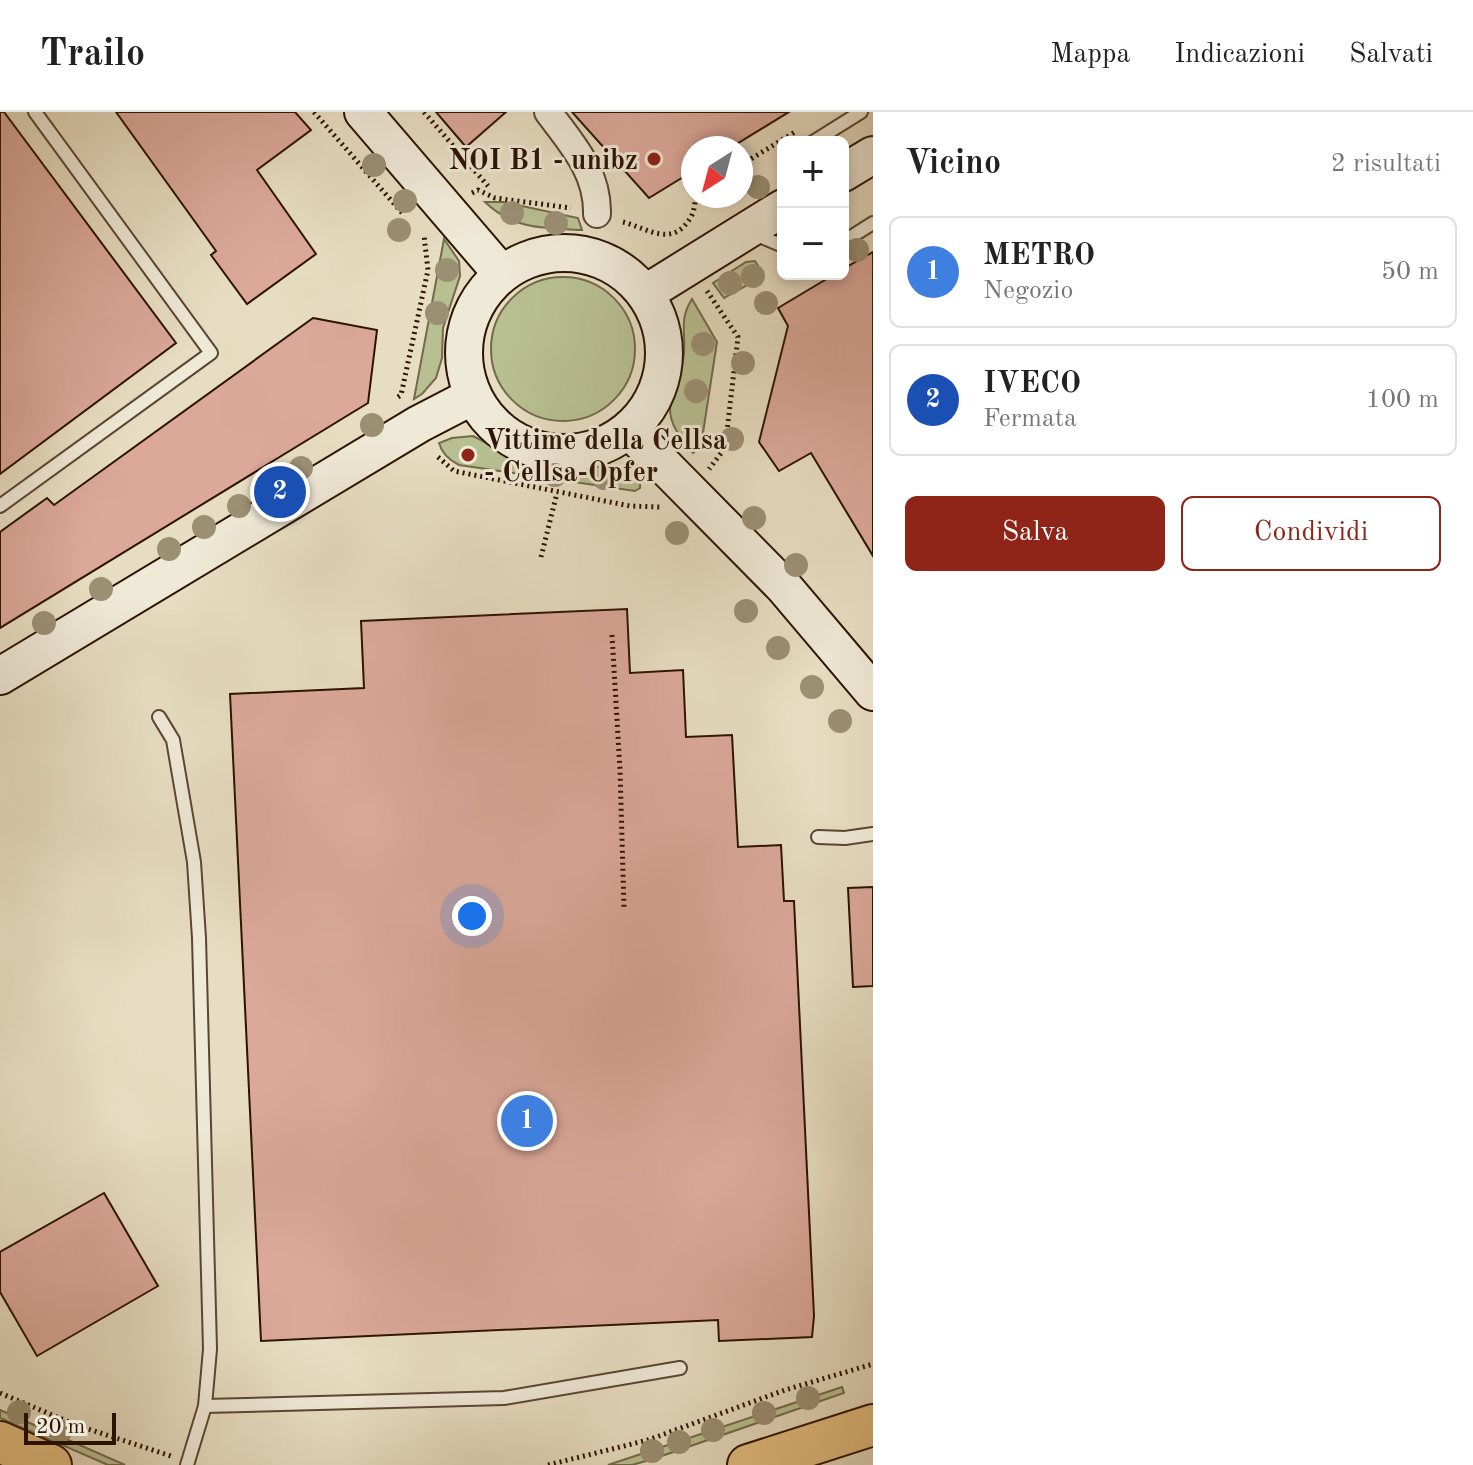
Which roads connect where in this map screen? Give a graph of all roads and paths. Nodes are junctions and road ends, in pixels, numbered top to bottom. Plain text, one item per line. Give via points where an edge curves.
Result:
1 (35, 112) edge
2 (314, 112) edge
3 (363, 112) edge
4 (424, 112) edge
5 (548, 112) edge
6 (861, 112) edge
7 (802, 127) dead end
8 (823, 136) edge
9 (873, 155) edge
10 (753, 158) edge
11 (849, 169) edge
12 (488, 186) dead end
13 (695, 208) edge
14 (777, 212) edge
15 (597, 214) dead end
16 (873, 223) edge
17 (748, 231) junction
18 (669, 234) dead end
19 (849, 238) edge
20 (777, 243) edge
21 (501, 273) junction
22 (646, 293) junction
23 (714, 302) dead end
24 (473, 396) junction
25 (391, 401) dead end
26 (629, 430) junction
27 (438, 457) dead end
28 (713, 465) dead end
29 (557, 493) junction
30 (0, 506) edge
31 (658, 508) dead end
32 (541, 557) dead end
33 (612, 635) dead end
34 (0, 676) edge
35 (873, 692) edge
36 (159, 717) dead end
37 (873, 834) edge
38 (818, 837) dead end
39 (624, 908) dead end
40 (873, 1364) edge
41 (680, 1368) dead end
42 (0, 1393) edge
43 (205, 1406) junction
44 (873, 1425) edge
45 (0, 1442) edge
46 (188, 1463) edge
47 (51, 1465) edge
48 (548, 1465) edge
49 (748, 1465) edge

1 - 30 lane via 211,353
2 - 25 path via 424,235 428,270 419,320 401,395
3 - 21 main road
4 - 12 path
5 - 15 street via 577,150 598,191
6 - 8 lane
7 - 10 path
9 - 11 main road
13 - 18 path via 685,225
14 - 17 main road
16 - 19 lane
17 - 20 lane
17 - 22 main road
21 - 22 main road via 537,255 578,253 616,266
21 - 24 main road via 479,298 466,330 464,363
22 - 26 main road via 660,321 665,350 661,380 649,408
23 - 28 path via 738,337 725,448
24 - 26 main road via 495,425 525,446 561,453 597,448
24 - 34 main road
26 - 35 main road via 784,587
27 - 29 path via 454,471
29 - 31 path
29 - 32 path
33 - 39 path
36 - 43 lane via 173,740 194,862 210,1349
37 - 38 lane
40 - 48 path via 648,1440
41 - 43 lane via 504,1398
42 - 46 path
43 - 46 lane
44 - 49 main road
45 - 47 main road

